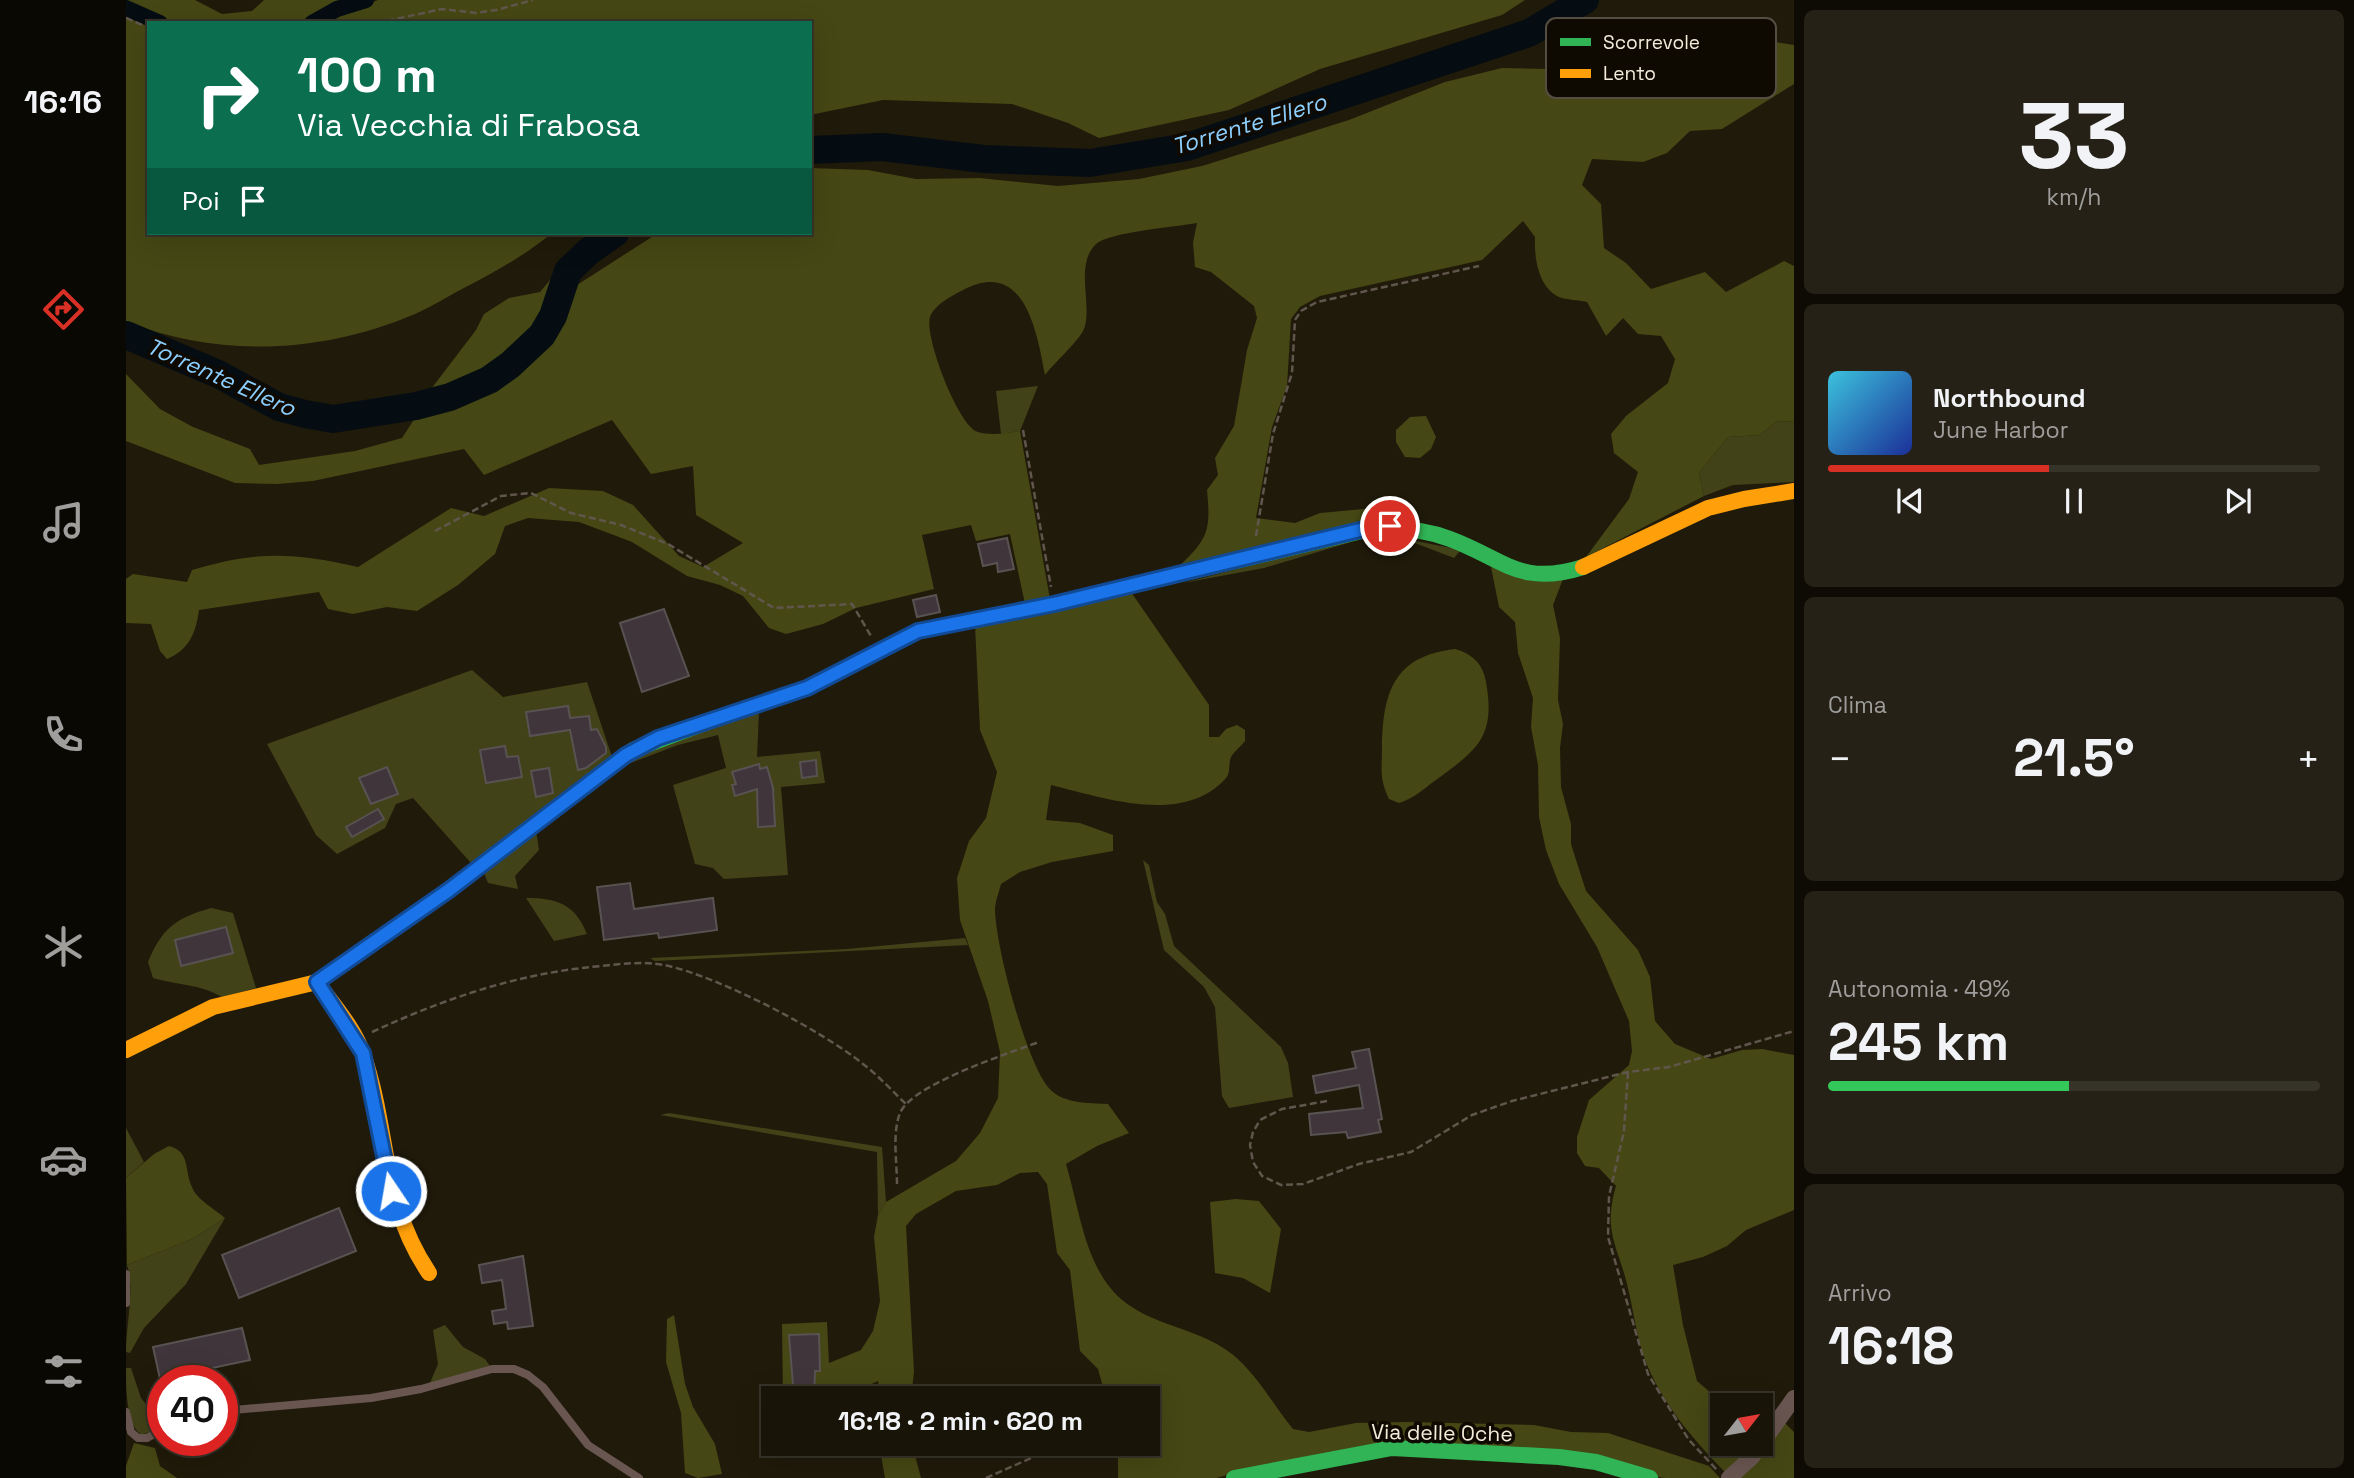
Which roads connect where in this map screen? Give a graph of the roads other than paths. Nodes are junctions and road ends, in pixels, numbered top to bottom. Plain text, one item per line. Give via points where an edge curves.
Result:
1 (1794, 491) edge
2 (317, 982) junction
3 (126, 1050) edge
4 (126, 1273) edge
5 (429, 1273) dead end
6 (126, 1303) edge
7 (1794, 1398) edge
8 (238, 1410) edge
9 (126, 1412) edge
10 (147, 1438) edge
11 (639, 1478) edge
12 (1234, 1478) edge
13 (1650, 1478) edge
14 (1727, 1478) edge

1 - 2 street via 1714,506 1602,558 1544,575 1515,571 1446,536 1402,526 1360,530 1054,604 934,626 807,688 633,750 449,890
2 - 3 street via 212,1007
2 - 5 street via 365,1060 394,1201 412,1247
4 - 6 lane
7 - 14 street via 1752,1457
8 - 11 lane via 371,1398 514,1369 543,1387 588,1445
9 - 10 lane via 131,1432
12 - 13 street, Via delle Oche via 1383,1448 1559,1457

